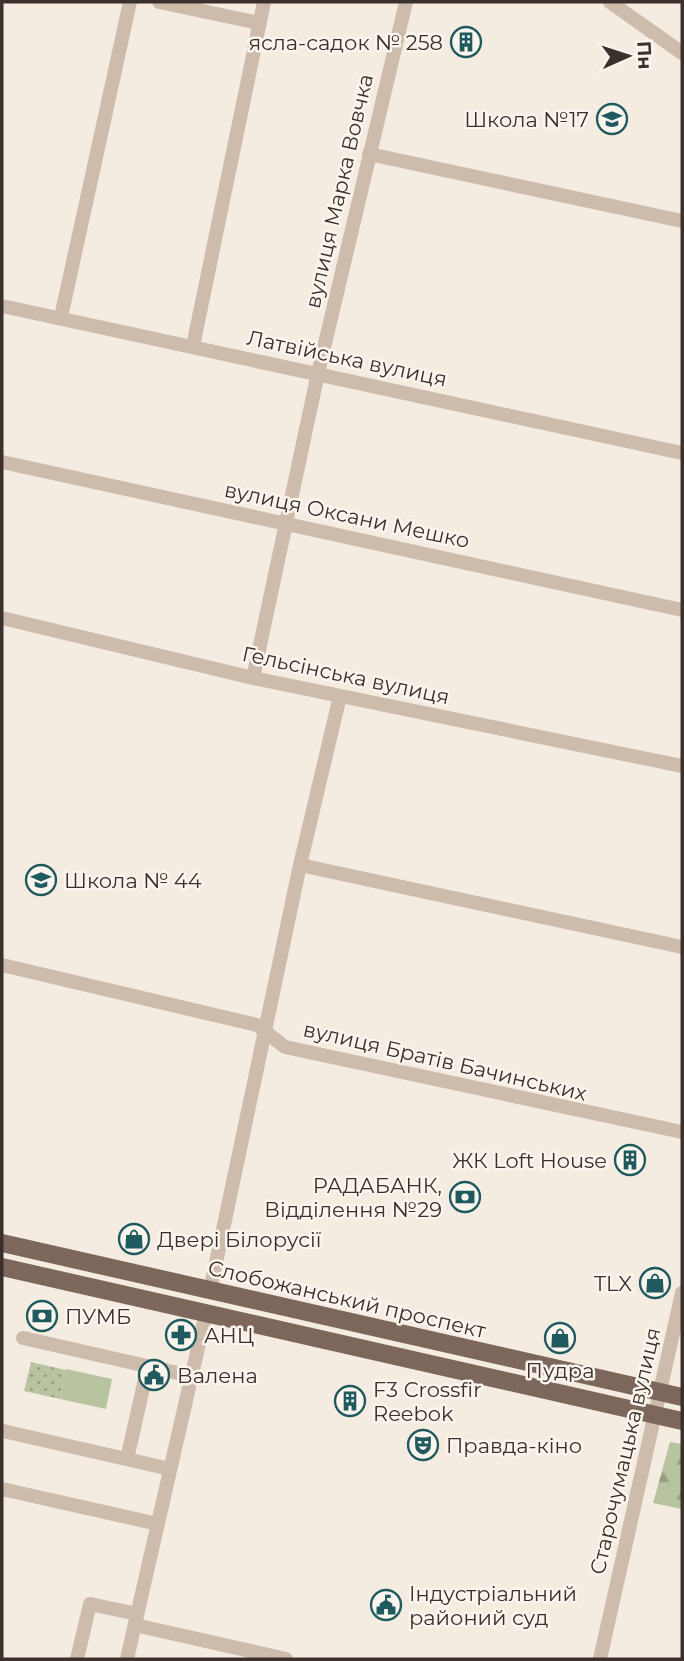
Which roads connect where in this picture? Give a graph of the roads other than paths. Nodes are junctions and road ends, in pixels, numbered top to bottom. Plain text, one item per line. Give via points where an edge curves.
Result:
1 (130, 2) edge
2 (159, 2) edge
3 (264, 2) edge
4 (406, 2) edge
5 (610, 2) edge
6 (259, 23) junction
7 (682, 53) edge
8 (369, 154) junction
9 (682, 221) edge
10 (2, 306) edge
11 (61, 317) junction
12 (193, 346) junction
13 (318, 373) junction
14 (682, 453) edge
15 (2, 462) edge
16 (288, 523) junction
17 (682, 610) edge
18 (2, 618) edge
19 (253, 678) junction
20 (340, 696) junction
21 (682, 766) edge
22 (300, 865) junction
23 (682, 947) edge
24 (2, 965) edge
25 (265, 1034) junction
26 (682, 1132) edge
27 (2, 1243) edge
28 (2, 1267) edge
29 (210, 1291) junction
30 (682, 1293) edge
31 (206, 1313) junction
32 (23, 1338) dead end
33 (148, 1366) junction
34 (191, 1376) junction
35 (660, 1392) junction
36 (682, 1397) edge
37 (655, 1414) junction
38 (682, 1421) edge
39 (4, 1431) edge
40 (127, 1459) junction
41 (170, 1469) junction
42 (2, 1489) edge
43 (158, 1524) junction
44 (136, 1619) junction
45 (77, 1659) edge
46 (127, 1659) edge
47 (286, 1659) edge
48 (600, 1659) edge

1 - 11 street
2 - 6 street
3 - 6 street
4 - 8 street, вулиця Марка Вовчка
5 - 7 street
6 - 12 street
8 - 9 street
8 - 13 street, вулиця Марка Вовчка
10 - 11 street, Латвійська вулиця
11 - 12 street, Латвійська вулиця
12 - 13 street, Латвійська вулиця
13 - 14 street, Латвійська вулиця
13 - 16 street, вулиця Марка Вовчка
15 - 16 street, вулиця Оксани Мешко
16 - 17 street, вулиця Оксани Мешко
16 - 19 street, вулиця Марка Вовчка
18 - 19 street, Гельсінська вулиця
19 - 20 street, Гельсінська вулиця
20 - 21 street, Гельсінська вулиця
20 - 22 street
22 - 23 street
22 - 25 street
24 - 25 street, вулиця Братів Бачинських via 257,1025
25 - 26 street, вулиця Братів Бачинських via 285,1046
25 - 29 street
27 - 29 main road, Слобожанський проспект
28 - 31 main road, Слобожанський проспект
29 - 35 main road, Слобожанський проспект
30 - 35 street, Старочумацька вулиця
31 - 34 street
31 - 37 main road, Слобожанський проспект
32 - 33 street
33 - 34 street
33 - 40 street
34 - 41 street
35 - 36 main road, Слобожанський проспект
35 - 37 street, Старочумацька вулиця
37 - 38 main road, Слобожанський проспект
37 - 48 street, Старочумацька вулиця
39 - 40 street
40 - 41 street
41 - 43 street
42 - 43 street
43 - 44 street
44 - 45 street via 90,1604
44 - 46 street
44 - 47 street

